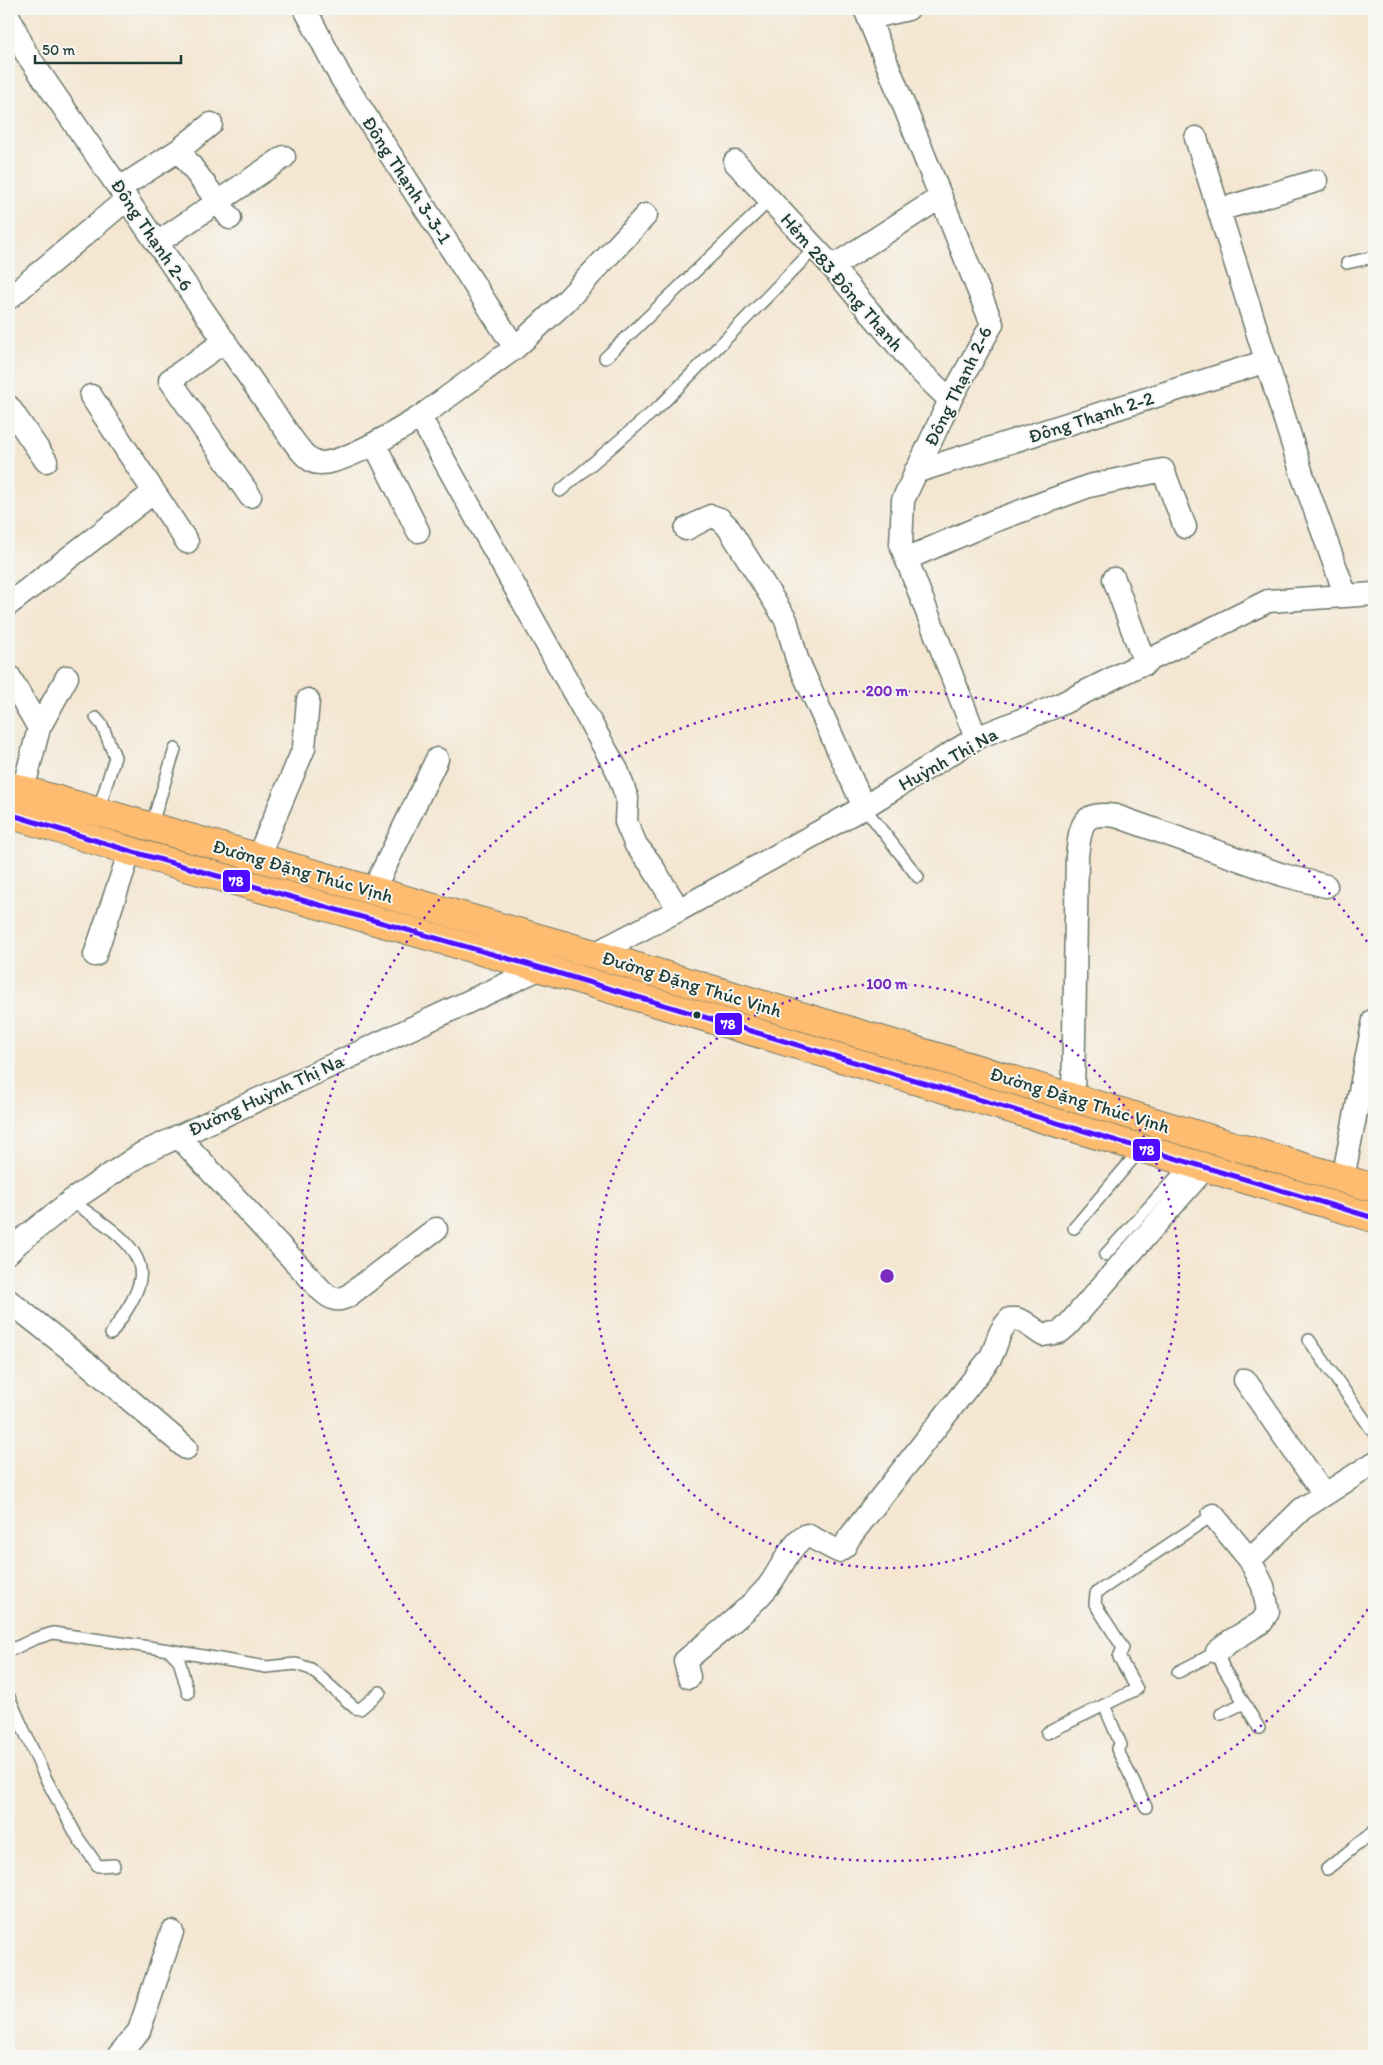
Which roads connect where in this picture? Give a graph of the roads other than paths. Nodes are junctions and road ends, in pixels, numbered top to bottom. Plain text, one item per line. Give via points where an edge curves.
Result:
1 (908, 9) edge
2 (308, 10) edge
3 (867, 13) edge
4 (10, 23) edge
5 (211, 124) dead end
6 (1196, 138) dead end
7 (179, 150) junction
8 (284, 157) dead end
9 (735, 162) dead end
10 (1316, 180) dead end
11 (124, 193) junction
12 (942, 197) junction
13 (770, 200) junction
14 (223, 210) junction
15 (1219, 210) junction
16 (646, 215) dead end
17 (157, 243) junction
18 (815, 248) junction
19 (1374, 257) edge
20 (1347, 264) dead end
21 (832, 267) junction
22 (9, 298) edge
23 (225, 341) junction
24 (515, 348) junction
25 (604, 358) dead end
26 (1267, 361) junction
27 (91, 396) dead end
28 (950, 400) junction
29 (9, 407) edge
30 (420, 417) junction
31 (375, 444) junction
32 (46, 461) dead end
33 (915, 472) junction
34 (560, 491) dead end
35 (154, 492) junction
36 (250, 496) dead end
37 (1185, 527) dead end
38 (686, 529) dead end
39 (418, 530) dead end
40 (187, 542) dead end
41 (906, 559) junction
42 (1114, 579) dead end
43 (1374, 594) edge
44 (1346, 596) junction
45 (9, 604) edge
46 (1145, 664) junction
47 (9, 676) edge
48 (67, 677) dead end
49 (308, 700) dead end
50 (96, 718) dead end
51 (39, 728) junction
52 (976, 738) junction
53 (175, 748) dead end
54 (437, 759) dead end
55 (16, 788) edge
56 (864, 807) junction
57 (98, 812) junction
58 (11, 818) edge
59 (151, 827) junction
60 (130, 851) junction
61 (258, 858) junction
62 (918, 877) dead end
63 (1326, 886) dead end
64 (373, 891) junction
65 (679, 910) junction
66 (594, 954) junction
67 (95, 955) dead end
68 (541, 968) junction
69 (1374, 1020) edge
70 (1073, 1098) junction
71 (178, 1136) junction
72 (1141, 1148) junction
73 (1197, 1165) junction
74 (1343, 1178) junction
75 (1374, 1188) edge
76 (71, 1201) junction
77 (1374, 1218) edge
78 (1074, 1228) dead end
79 (436, 1229) dead end
80 (9, 1252) edge
81 (1105, 1255) dead end
82 (9, 1301) edge
83 (111, 1334) dead end
84 (1309, 1340) dead end
85 (1245, 1380) dead end
86 (1374, 1433) edge
87 (186, 1448) dead end
88 (1374, 1463) edge
89 (1324, 1494) junction
90 (1213, 1514) joint
91 (1250, 1560) junction
92 (169, 1650) junction
93 (9, 1651) edge
94 (1217, 1652) junction
95 (1178, 1672) dead end
96 (689, 1677) dead end
97 (380, 1692) dead end
98 (188, 1693) dead end
99 (9, 1697) edge
100 (1244, 1702) junction
101 (1104, 1705) junction
102 (1221, 1714) dead end
103 (1259, 1728) dead end
104 (1047, 1733) dead end
105 (1146, 1807) dead end
106 (1374, 1831) edge
107 (114, 1865) dead end
108 (1327, 1869) dead end
109 (172, 1932) dead end
110 (118, 2056) edge

1 - 3 street
2 - 24 street, Đông Thạnh 3-3-1 via 340,76
3 - 12 street, Đông Thạnh 2-6
4 - 11 street, Đông Thạnh 2-6 via 26,53
5 - 7 street
6 - 15 street
7 - 11 street
7 - 14 street
8 - 14 street
9 - 13 street, Hẻm 283 Đông Thạnh
10 - 15 street
11 - 17 street, Đông Thạnh 2-6
11 - 22 street
12 - 21 street
12 - 28 street, Đông Thạnh 2-6 via 992,324
13 - 18 street, Hẻm 283 Đông Thạnh
13 - 25 lane
14 - 17 street
15 - 26 street
16 - 24 street via 566,301
17 - 23 street, Đông Thạnh 2-6
18 - 21 street, Hẻm 283 Đông Thạnh
18 - 34 lane via 660,405
19 - 20 lane
21 - 28 street, Hẻm 283 Đông Thạnh via 916,367
23 - 31 street, Đông Thạnh 2-6 via 312,461 321,464
23 - 36 street via 170,380
24 - 30 street
26 - 33 street, Đông Thạnh 2-2
26 - 44 street via 1303,477
27 - 35 street
28 - 33 street, Đông Thạnh 2-6
29 - 32 street
30 - 31 street
30 - 65 street via 617,770 627,798 626,822
31 - 39 street
33 - 41 street, Đông Thạnh 2-6 via 903,500 901,546
35 - 40 street
35 - 45 street
37 - 41 street via 1163,470 1089,486 994,521
38 - 56 street via 711,516 728,527 786,620 797,659
41 - 52 street, Đông Thạnh 2-6
42 - 46 street
43 - 44 street, Huỳnh Thị Na
44 - 46 street, Huỳnh Thị Na via 1268,601
46 - 52 street, Huỳnh Thị Na via 1059,705
47 - 51 street
48 - 51 street
49 - 61 street via 304,748
50 - 57 lane via 115,757
51 - 55 street
52 - 56 street, Huỳnh Thị Na
53 - 59 lane
54 - 64 street
55 - 57 main road, Đường Đặng Thúc Vịnh
56 - 62 lane
56 - 65 street, Huỳnh Thị Na
57 - 59 main road, Đường Đặng Thúc Vịnh
58 - 60 main road, Đường Đặng Thúc Vịnh
59 - 61 main road, Đường Đặng Thúc Vịnh
60 - 67 street
60 - 68 main road, Đường Đặng Thúc Vịnh
61 - 64 main road, Đường Đặng Thúc Vịnh
63 - 70 street via 1283,875 1116,816 1098,814 1086,820 1080,831 1077,856
64 - 66 main road, Đường Đặng Thúc Vịnh
65 - 66 street, Huỳnh Thị Na
66 - 70 main road, Đường Đặng Thúc Vịnh
68 - 71 street, Đường Huỳnh Thị Na
68 - 72 main road, Đường Đặng Thúc Vịnh
69 - 74 street
70 - 74 main road, Đường Đặng Thúc Vịnh
71 - 76 street, Đường Huỳnh Thị Na via 142,1153
71 - 79 street via 331,1298 340,1300 348,1296
72 - 73 main road, Đường Đặng Thúc Vịnh
72 - 78 lane
73 - 77 main road, Đường Đặng Thúc Vịnh
73 - 81 lane
73 - 96 street via 1060,1332 1044,1335 1017,1319 1010,1319 1005,1324 996,1339 993,1355 844,1546 838,1551 808,1535 797,1541 766,1589 685,1661
74 - 75 main road, Đường Đặng Thúc Vịnh
76 - 80 street, Đường Huỳnh Thị Na
76 - 83 lane via 125,1240 139,1263 140,1279 133,1298
82 - 87 street
84 - 86 lane
85 - 89 street
88 - 89 street
89 - 91 street via 1302,1509
90 - 91 street
90 - 101 lane via 1096,1593 1095,1604 1123,1648 1119,1657 1137,1688
91 - 94 street via 1264,1586 1268,1611 1262,1622
92 - 93 lane via 53,1634
92 - 97 lane via 266,1667 296,1664 311,1669 360,1709
92 - 98 lane via 179,1660
94 - 95 lane
94 - 100 lane
99 - 107 lane via 45,1777 78,1838 98,1866
100 - 102 lane
100 - 103 lane
101 - 104 lane
101 - 105 lane via 1122,1745 1118,1749
106 - 108 lane
109 - 110 street via 139,2031

